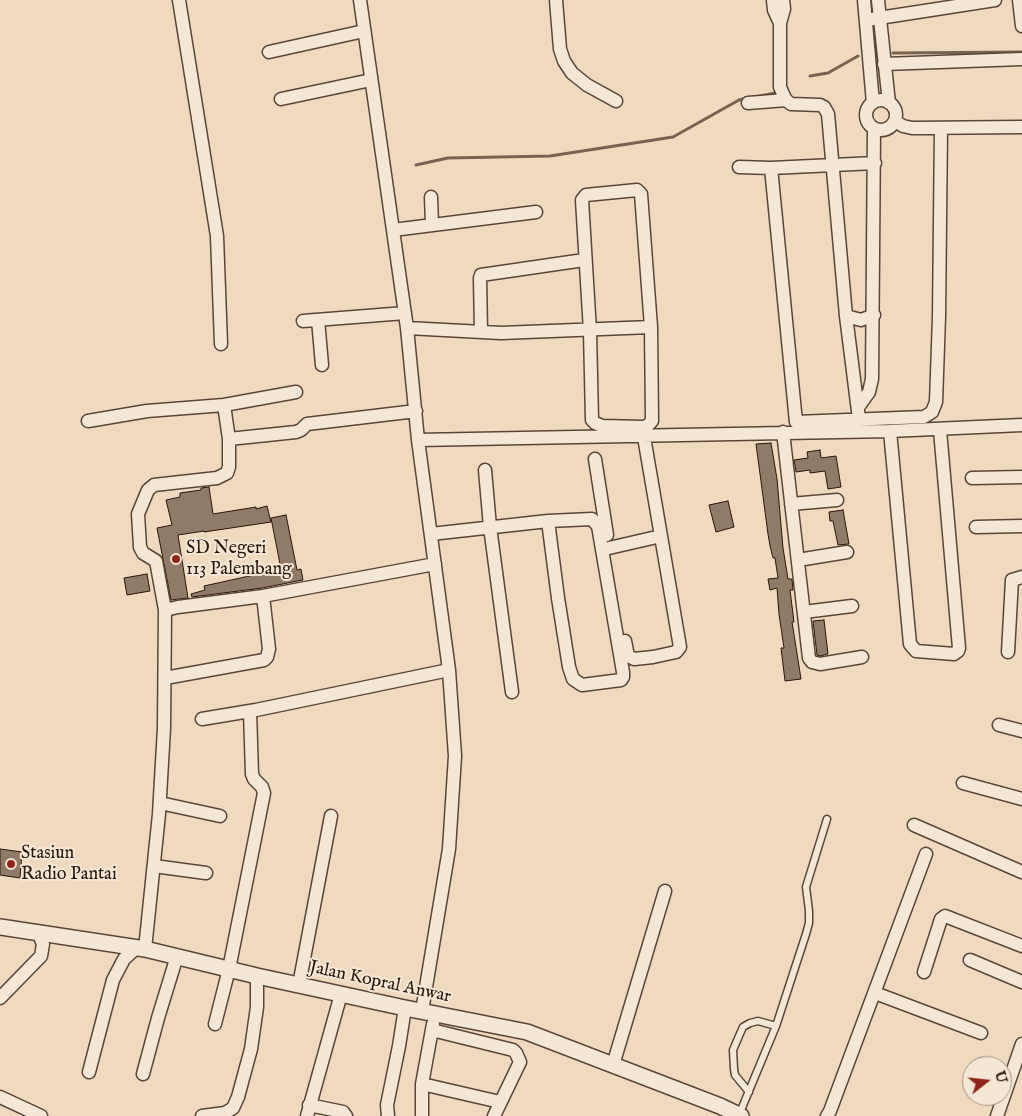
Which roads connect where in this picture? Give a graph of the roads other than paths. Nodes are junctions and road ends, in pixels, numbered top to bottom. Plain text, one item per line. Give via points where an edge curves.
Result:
1 (179, 0) edge
2 (360, 0) edge
3 (556, 0) edge
4 (773, 0) edge
5 (783, 0) edge
6 (864, 0) edge
7 (878, 0) edge
8 (995, 0) edge
9 (1019, 0) edge
10 (879, 18) junction
11 (866, 20) junction
12 (780, 24) junction
13 (1022, 26) edge
14 (364, 31) junction
15 (269, 52) dead end
16 (1022, 59) edge
17 (884, 64) junction
18 (371, 80) junction
19 (281, 99) dead end
20 (786, 100) junction
21 (616, 101) dead end
22 (748, 103) dead end
23 (873, 103) junction
24 (889, 103) junction
25 (895, 120) junction
26 (1022, 127) edge
27 (941, 128) junction
28 (874, 129) junction
29 (875, 163) junction
30 (832, 165) junction
31 (739, 167) dead end
32 (771, 168) junction
33 (431, 197) dead end
34 (536, 212) dead end
35 (432, 225) junction
36 (393, 230) junction
37 (584, 260) junction
38 (405, 313) junction
39 (874, 315) junction
40 (846, 316) junction
41 (318, 320) junction
42 (303, 321) dead end
43 (651, 327) junction
44 (407, 328) junction
45 (590, 330) junction
46 (481, 332) junction
47 (220, 344) dead end
48 (322, 365) dead end
49 (296, 392) dead end
50 (224, 405) junction
51 (416, 412) junction
52 (859, 413) junction
53 (88, 422) dead end
54 (1022, 425) edge
55 (940, 430) junction
56 (890, 431) junction
57 (783, 432) junction
58 (644, 437) junction
59 (228, 440) junction
60 (418, 440) junction
61 (595, 459) dead end
62 (485, 470) dead end
63 (972, 478) dead end
64 (1022, 478) edge
65 (837, 500) dead end
66 (791, 504) junction
67 (548, 521) junction
68 (1022, 526) edge
69 (490, 527) junction
70 (976, 527) dead end
71 (431, 534) junction
72 (661, 536) junction
73 (609, 548) junction
74 (847, 552) dead end
75 (798, 560) junction
76 (435, 564) junction
77 (1022, 577) edge
78 (263, 596) junction
79 (852, 606) dead end
80 (165, 610) junction
81 (804, 612) junction
82 (1008, 652) dead end
83 (862, 657) dead end
84 (449, 670) junction
85 (165, 678) junction
86 (512, 692) dead end
87 (250, 711) junction
88 (202, 719) dead end
89 (998, 724) dead end
90 (1022, 731) edge
91 (963, 782) dead end
92 (1022, 799) edge
93 (160, 803) junction
94 (220, 816) dead end
95 (330, 816) dead end
96 (827, 819) dead end
97 (914, 825) dead end
98 (926, 854) dead end
99 (154, 866) junction
100 (1022, 872) edge
101 (206, 873) dead end
102 (665, 891) dead end
103 (0, 927) edge
104 (38, 932) junction
105 (1022, 946) edge
106 (140, 948) junction
107 (177, 956) junction
108 (970, 960) dead end
109 (229, 969) junction
110 (924, 972) dead end
111 (257, 976) junction
112 (1022, 982) edge
113 (299, 985) junction
114 (875, 993) junction
115 (341, 994) junction
116 (0, 998) edge
117 (405, 1008) junction
118 (428, 1012) junction
119 (215, 1024) dead end
120 (776, 1026) junction
121 (432, 1030) junction
122 (981, 1033) dead end
123 (1022, 1044) edge
124 (613, 1065) junction
125 (89, 1072) dead end
126 (143, 1074) dead end
127 (422, 1084) junction
128 (749, 1092) junction
129 (0, 1097) edge
130 (500, 1102) junction
131 (308, 1111) edge
132 (41, 1116) edge
133 (202, 1116) edge
134 (346, 1116) edge
135 (388, 1116) edge
136 (422, 1116) edge
137 (494, 1116) edge
138 (740, 1116) edge
139 (827, 1116) edge
140 (997, 1116) edge

1 - 47 street via 217,236
2 - 14 street
3 - 21 street via 564,62 587,85
4 - 12 street
5 - 12 street
6 - 11 street
7 - 10 street
8 - 10 street
9 - 13 street
10 - 11 street
10 - 17 street
11 - 23 street
12 - 20 street via 780,87
14 - 15 street
14 - 18 street
16 - 17 street
17 - 24 street
18 - 19 street
18 - 36 street
20 - 22 street
20 - 30 street via 791,104 820,105 827,110
23 - 24 street
23 - 28 street via 866,117
24 - 25 street via 895,111
25 - 27 street via 912,128
25 - 28 street via 885,130
26 - 27 street
27 - 52 street via 936,402 932,412 924,417
28 - 29 street
29 - 30 street
29 - 39 street
30 - 32 street
30 - 40 street
31 - 32 street
32 - 52 street via 796,422
33 - 35 street
34 - 35 street
35 - 36 street
36 - 38 street
37 - 43 street via 583,198 586,195 639,190
37 - 45 street
37 - 46 street via 481,275
38 - 41 street
38 - 44 street
39 - 40 street via 861,320
39 - 52 street via 872,379
40 - 52 street
41 - 42 street
41 - 48 street
43 - 45 street
43 - 45 street via 652,421 643,427 602,426 592,420
44 - 46 street
44 - 51 street
45 - 46 street
49 - 50 street
50 - 53 street via 147,411
50 - 59 street
51 - 59 street via 310,423 296,432
51 - 60 street
54 - 55 street
55 - 56 street
55 - 56 street via 959,648 954,654 916,651 910,644
56 - 57 street
57 - 58 street
57 - 66 street
58 - 60 street
58 - 72 street
59 - 80 street via 227,473 217,478 154,485 140,507 140,548 156,561
60 - 71 street
61 - 73 street
62 - 69 street
63 - 64 street
65 - 66 street
66 - 75 street
67 - 67 street via 588,518 598,526 623,672 621,680 582,685 573,679
67 - 69 street
68 - 70 street
69 - 71 street
69 - 86 street
71 - 76 street
72 - 73 street
72 - 73 street via 680,647 676,652 634,659 628,656
74 - 75 street
75 - 81 street
76 - 78 street
76 - 84 street
77 - 82 street via 1012,580
78 - 80 street
78 - 85 street via 269,649 264,660
79 - 81 street
80 - 85 street
81 - 83 street via 812,662 820,664
84 - 87 street
84 - 118 street via 455,756 450,849
85 - 93 street
87 - 88 street
87 - 109 street via 252,774 264,793
89 - 90 street
91 - 92 street
93 - 94 street
93 - 99 street
95 - 113 street
96 - 120 lane via 806,887 809,923
97 - 100 street
98 - 114 street
99 - 101 street
99 - 106 street
102 - 124 street
103 - 104 street, Jalan Kopral Anwar
104 - 106 street, Jalan Kopral Anwar
104 - 116 street via 43,944 41,956
105 - 110 street via 945,916 941,919
106 - 107 street, Jalan Kopral Anwar
106 - 125 street via 124,959 113,980
107 - 109 street, Jalan Kopral Anwar
107 - 126 street
108 - 112 street
109 - 111 street, Jalan Kopral Anwar
109 - 119 street
111 - 113 street, Jalan Kopral Anwar
111 - 133 street via 257,1007 251,1049 238,1097 233,1108 225,1113
113 - 115 street, Jalan Kopral Anwar
114 - 122 street
114 - 139 street
115 - 117 street, Jalan Kopral Anwar
115 - 131 street
117 - 118 street, Jalan Kopral Anwar
117 - 135 street
118 - 121 street
118 - 124 street, Jalan Kopral Anwar via 527,1032
120 - 128 lane
120 - 128 lane via 758,1021 750,1023 743,1027 733,1050 735,1075
121 - 127 street
121 - 130 street via 516,1053 520,1062
123 - 140 street
124 - 138 street, Jalan Kopral Anwar
127 - 130 street
127 - 136 street
128 - 138 lane
129 - 132 street
130 - 137 street
131 - 134 street via 343,1112

